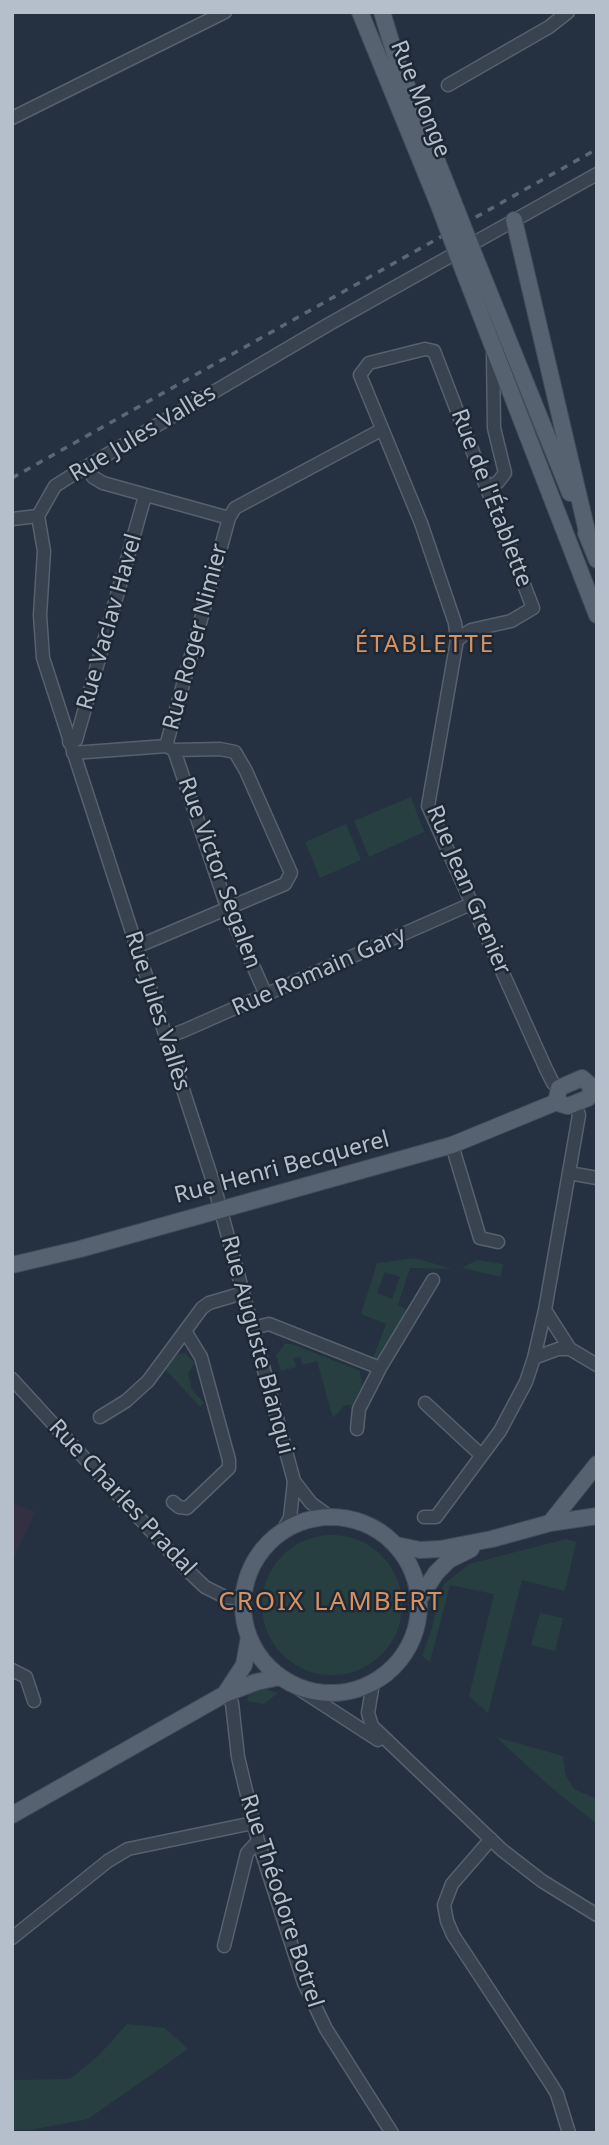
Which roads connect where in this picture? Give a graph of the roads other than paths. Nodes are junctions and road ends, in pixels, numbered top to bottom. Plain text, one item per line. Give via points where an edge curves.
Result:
1 (225, 12) edge
2 (360, 12) edge
3 (382, 12) edge
4 (568, 12) edge
5 (448, 85) dead end
6 (12, 118) edge
7 (597, 174) edge
8 (444, 200) junction
9 (514, 220) junction
10 (468, 260) junction
11 (492, 346) junction
12 (381, 430) junction
13 (88, 467) junction
14 (488, 488) junction
15 (145, 496) junction
16 (38, 516) junction
17 (229, 518) junction
18 (12, 519) edge
19 (589, 540) junction
20 (597, 560) edge
21 (597, 615) edge
22 (457, 640) junction
23 (71, 747) junction
24 (170, 748) junction
25 (471, 904) junction
26 (227, 907) junction
27 (136, 947) junction
28 (266, 995) junction
29 (166, 1037) junction
30 (594, 1085) edge
31 (564, 1098) junction
32 (452, 1145) junction
33 (569, 1172) junction
34 (597, 1178) edge
35 (221, 1209) junction
36 (498, 1242) dead end
37 (12, 1265) edge
38 (433, 1280) dead end
39 (243, 1293) junction
40 (545, 1310) junction
41 (253, 1328) junction
42 (185, 1331) junction
43 (569, 1349) junction
44 (534, 1358) junction
45 (597, 1365) edge
46 (380, 1368) junction
47 (12, 1378) edge
48 (425, 1402) dead end
49 (100, 1417) dead end
50 (357, 1429) dead end
51 (481, 1455) junction
52 (597, 1464) edge
53 (294, 1481) junction
54 (173, 1502) dead end
55 (597, 1516) edge
56 (330, 1517) junction
57 (424, 1517) dead end
58 (550, 1523) junction
59 (282, 1532) junction
60 (492, 1539) junction
61 (396, 1545) junction
62 (243, 1599) junction
63 (419, 1599) junction
64 (249, 1637) junction
65 (12, 1670) edge
66 (286, 1681) junction
67 (373, 1683) junction
68 (225, 1694) junction
69 (34, 1701) dead end
70 (410, 1760) junction
71 (12, 1815) edge
72 (253, 1823) junction
73 (491, 1839) junction
74 (258, 1841) junction
75 (597, 1915) edge
76 (12, 1938) edge
77 (224, 1946) dead end
78 (392, 2133) edge
79 (569, 2133) edge

1 - 6 street
2 - 8 main road, Rue Monge
3 - 8 main road, Rue Monge
4 - 5 street
7 - 9 street, Rue Jules Vallès
8 - 10 main road, bridge
9 - 13 street, Rue Jules Vallès
9 - 19 main road
10 - 11 main road
10 - 19 main road
11 - 14 street via 494,428 505,473
11 - 21 main road
12 - 14 street, Rue de l'Établette via 360,374 369,363 425,349 434,351
12 - 17 street via 235,508
12 - 22 street, Rue de l'Établette via 421,523 456,623
13 - 15 street via 103,483
13 - 16 street, Rue Jules Vallès via 55,486
14 - 22 street, Rue de l'Établette via 533,608 511,621 471,630
15 - 17 street
15 - 23 street, Rue Vaclav Havel
16 - 18 street
16 - 23 street, Rue Jules Vallès via 44,551 43,658
17 - 24 street, Rue Roger Nimier
19 - 20 main road
22 - 25 street, Rue Jean Grenier via 428,806
23 - 24 street, Rue Roger Nimier
23 - 27 street, Rue Jules Vallès
24 - 26 street, Rue Victor Segalen
24 - 26 street via 234,752 291,873 285,884
25 - 28 street, Rue Romain Gary
25 - 31 street, Rue Jean Grenier
26 - 27 street
26 - 28 street, Rue Victor Segalen
27 - 29 street, Rue Jules Vallès
28 - 29 street, Rue Romain Gary
29 - 35 street, Rue Jules Vallès
30 - 31 main road via 588,1098
30 - 31 main road via 582,1078
31 - 32 main road, Rue Henri Becquerel
31 - 33 street via 579,1115
32 - 35 main road, Rue Henri Becquerel
32 - 36 street via 480,1238
33 - 34 street
33 - 40 street
35 - 37 main road, Rue Henri Becquerel
35 - 39 street, Rue Auguste Blanqui
38 - 46 street
39 - 41 street, Rue Auguste Blanqui
39 - 42 street via 209,1303
40 - 43 street
40 - 44 street
41 - 46 street via 269,1324
41 - 53 street, Rue Auguste Blanqui
42 - 49 street via 148,1381
42 - 54 street via 201,1357 229,1468 187,1508
43 - 44 street
43 - 45 street
44 - 51 street via 515,1404
46 - 50 street via 359,1409
47 - 62 street, Rue Charles Pradal via 185,1568 205,1587 225,1597
48 - 51 street
51 - 57 street via 436,1517
52 - 58 main road
53 - 56 street, Rue Auguste Blanqui via 311,1503
53 - 59 street, Rue Auguste Blanqui via 290,1518
55 - 58 main road
56 - 59 main road via 305,1521
56 - 61 main road via 363,1523
58 - 60 main road
59 - 62 main road via 262,1550 249,1573
60 - 61 main road via 429,1550
60 - 63 main road via 449,1560
61 - 63 main road via 411,1569
62 - 64 main road
63 - 67 main road via 414,1634 404,1653
64 - 66 main road via 261,1659
64 - 68 main road via 244,1665
65 - 69 street via 26,1677
66 - 67 main road via 319,1693 347,1692
66 - 68 main road via 256,1682
66 - 70 street
67 - 70 street via 368,1713 372,1726
68 - 71 main road
68 - 72 street, Rue Théodore Botrel via 232,1703
70 - 73 street
72 - 74 street, Rue Théodore Botrel
72 - 76 street via 128,1849
73 - 75 street via 541,1881
73 - 79 street via 452,1884 444,1905 447,1921 557,2094
74 - 77 street via 247,1853
74 - 78 street, Rue Théodore Botrel via 314,2007

